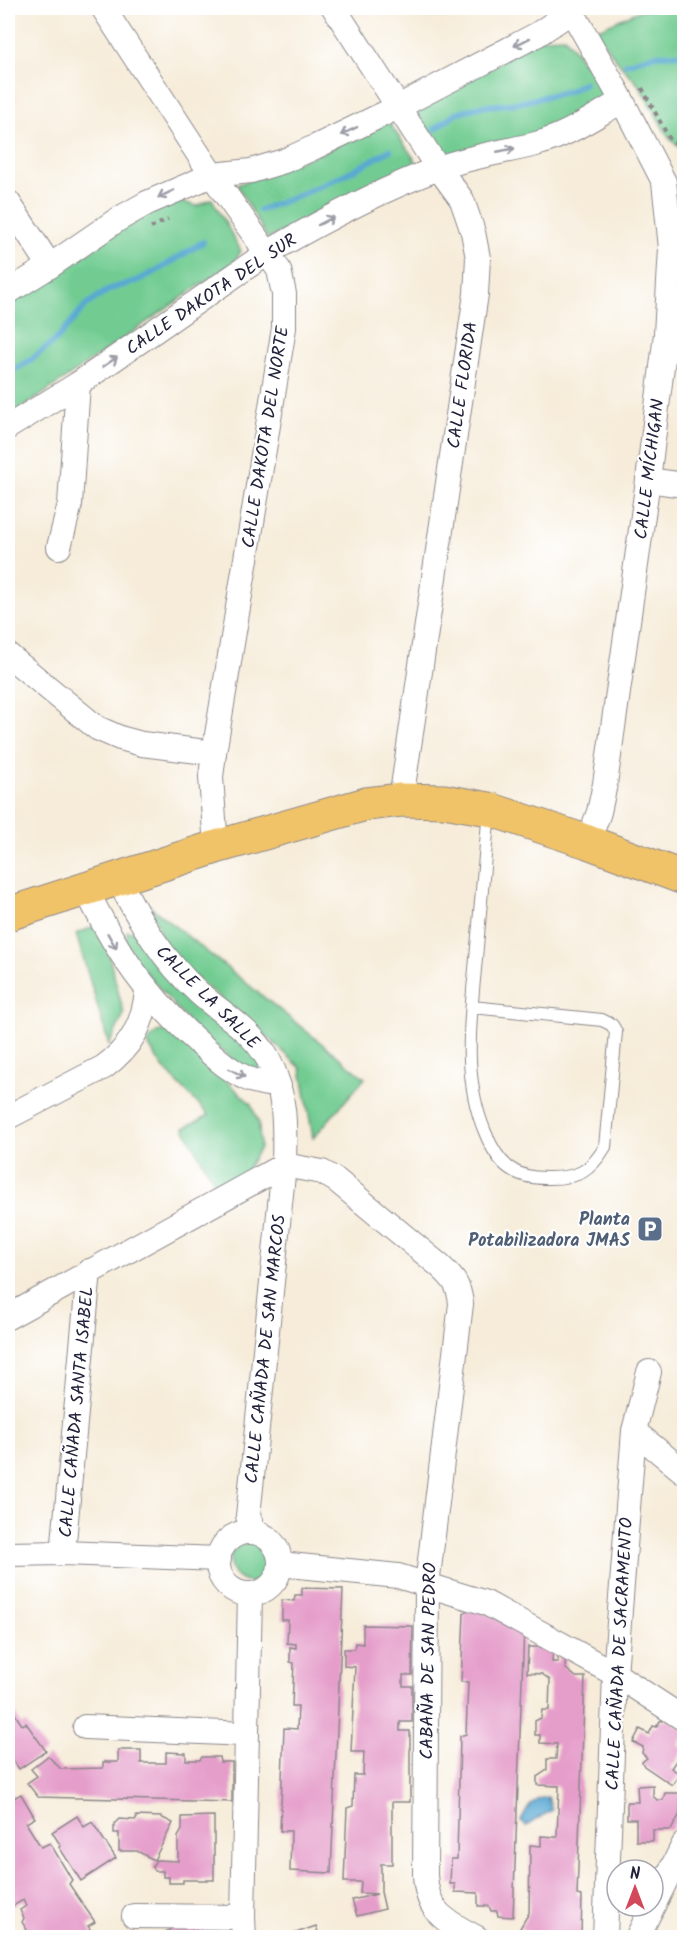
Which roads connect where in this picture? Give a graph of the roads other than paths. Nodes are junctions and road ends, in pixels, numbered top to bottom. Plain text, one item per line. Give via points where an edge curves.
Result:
1 (103, 8) edge
2 (334, 8) edge
3 (571, 9) edge
4 (622, 101) junction
5 (398, 107) junction
6 (439, 168) junction
7 (212, 175) junction
8 (674, 179) edge
9 (8, 202) edge
10 (267, 253) junction
11 (50, 266) junction
12 (8, 292) edge
13 (78, 384) junction
14 (8, 427) edge
15 (648, 480) junction
16 (684, 485) edge
17 (59, 547) dead end
18 (8, 655) edge
19 (214, 753) junction
20 (401, 800) junction
21 (489, 809) junction
22 (588, 842) junction
23 (216, 847) junction
24 (118, 878) junction
25 (684, 878) edge
26 (86, 888) junction
27 (8, 914) edge
28 (147, 992) junction
29 (208, 1000) junction
30 (472, 1007) junction
31 (183, 1029) junction
32 (279, 1086) junction
33 (8, 1117) edge
34 (284, 1165) junction
35 (90, 1271) junction
36 (8, 1317) edge
37 (649, 1372) dead end
38 (634, 1431) junction
39 (684, 1472) edge
40 (254, 1532) junction
41 (63, 1553) junction
42 (8, 1554) edge
43 (219, 1559) junction
44 (280, 1564) junction
45 (427, 1585) junction
46 (250, 1594) junction
47 (615, 1674) junction
48 (684, 1719) edge
49 (85, 1727) dead end
50 (247, 1734) junction
51 (684, 1844) edge
52 (134, 1916) dead end
53 (244, 1928) edge
54 (477, 1938) edge
55 (605, 1938) edge
56 (637, 1938) edge

1 - 7 street, CALLE DAKOTA DEL NORTE
2 - 5 street, CALLE FLORIDA
3 - 4 street, CALLE MÍCHIGAN
3 -> 5 street via 538,34
6 -> 4 street, CALLE DAKOTA DEL SUR via 538,144
4 - 8 street, CALLE MÍCHIGAN
5 - 6 street, CALLE FLORIDA
5 -> 7 street via 284,161 251,171
10 -> 6 street, CALLE DAKOTA DEL SUR
6 - 20 street, CALLE FLORIDA via 462,200 473,232 478,258 476,294
7 - 10 street, CALLE DAKOTA DEL NORTE
7 -> 11 street via 147,202
8 - 15 street, CALLE MÍCHIGAN via 666,334
9 - 11 street
13 -> 10 street, CALLE DAKOTA DEL SUR
10 - 19 street, CALLE DAKOTA DEL NORTE via 279,270 284,328
11 - 12 street
13 - 14 street, CALLE DAKOTA DEL SUR
13 - 17 street via 70,504
15 - 16 street
15 - 22 street, CALLE MÍCHIGAN via 605,784
18 - 19 street via 98,728 142,744
19 - 23 street, CALLE DAKOTA DEL NORTE via 211,777
20 - 21 main road via 444,801
20 - 23 main road via 366,804
21 - 22 main road
21 - 30 lane
22 - 25 main road
23 - 24 main road
24 - 26 main road
24 - 29 street, CALLE LA SALLE via 154,942
26 - 27 main road
26 -> 28 street, CALLE LA SALLE via 99,919
28 - 31 street, CALLE LA SALLE
28 - 33 street via 134,1037 118,1056
29 - 31 street
29 - 32 street, CALLE LA SALLE via 249,1034 267,1058
30 - 30 lane via 471,1083 493,1150 505,1166 518,1174 542,1178 579,1174 595,1162 605,1147 616,1032 612,1025 602,1020
31 -> 32 street, CALLE LA SALLE via 224,1066 250,1080
32 - 34 street, CALLE LA SALLE via 285,1119
34 - 35 street
34 - 40 street, CALLE CAÑADA DE SAN MARCOS via 248,1516
34 - 45 street, CABAÑA DE SAN PEDRO via 315,1170 336,1180 452,1276 460,1289
35 - 36 street
35 - 41 street, CALLE CAÑADA SANTA ISABEL
37 - 38 street, CALLE CAÑADA DE SACRAMENTO
38 - 39 street
38 - 47 street, CALLE CAÑADA DE SACRAMENTO
40 - 43 street via 244,1532 227,1542
40 - 44 street via 270,1540
41 - 42 street
41 - 43 street
43 - 46 street via 219,1570 230,1587
44 - 45 street via 398,1576
44 - 46 street via 279,1573 267,1588
45 - 47 street via 486,1604
45 - 54 street, CABAÑA DE SAN PEDRO via 426,1889 440,1916
46 - 50 street
47 - 48 street
47 - 55 street, CALLE CAÑADA DE SACRAMENTO
49 - 50 street
50 - 53 street
51 - 56 street
52 - 53 street

